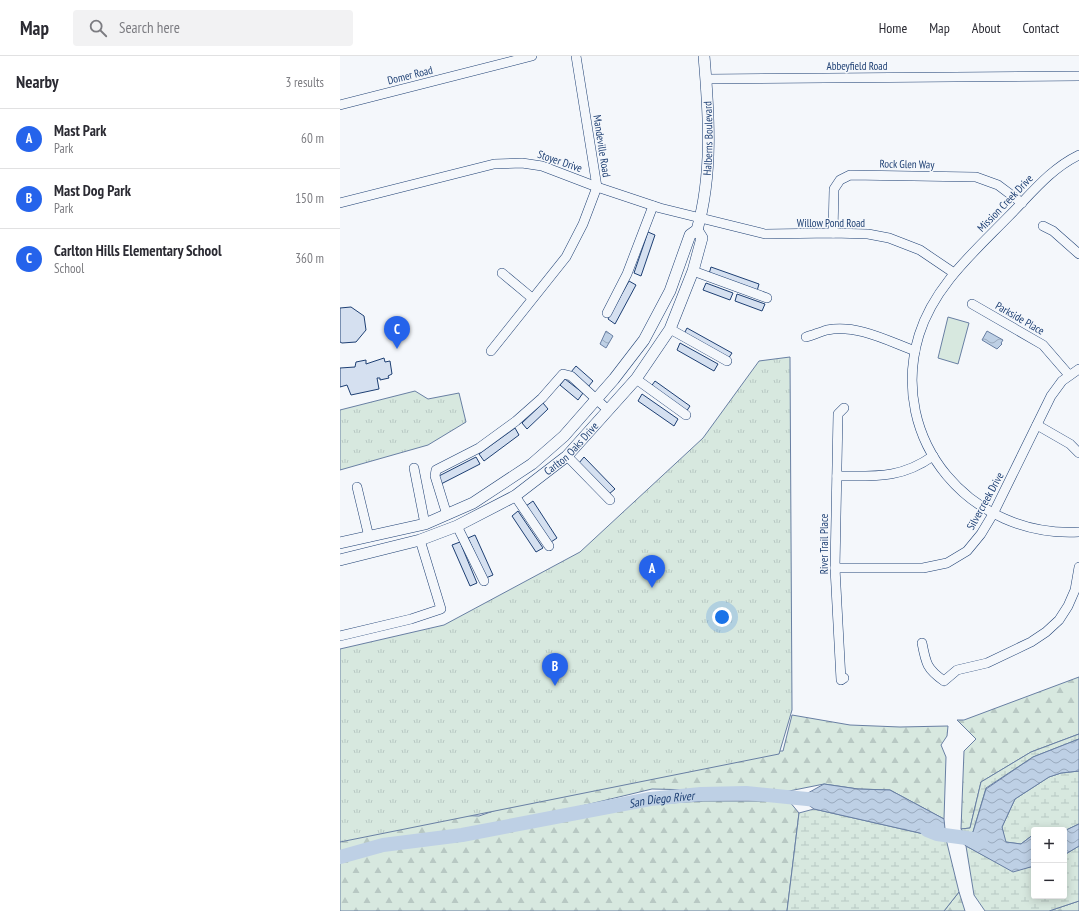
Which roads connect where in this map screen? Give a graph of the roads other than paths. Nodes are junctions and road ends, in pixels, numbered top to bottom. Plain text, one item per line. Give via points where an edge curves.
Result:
1 (532, 56) edge
2 (576, 56) edge
3 (704, 56) edge
4 (1079, 76) edge
5 (706, 79) junction
6 (340, 105) edge
7 (1079, 155) edge
8 (597, 187) junction
9 (340, 203) edge
10 (1022, 203) junction
11 (654, 206) junction
12 (700, 219) junction
13 (1044, 226) dead end
14 (697, 230) junction
15 (833, 233) junction
16 (1079, 254) edge
17 (693, 271) junction
18 (502, 273) dead end
19 (954, 273) junction
20 (532, 298) junction
21 (767, 298) dead end
22 (972, 304) dead end
23 (607, 313) dead end
24 (670, 329) junction
25 (806, 337) dead end
26 (491, 351) dead end
27 (915, 351) junction
28 (727, 361) dead end
29 (1079, 369) edge
30 (1069, 375) junction
31 (636, 379) junction
32 (596, 399) junction
33 (844, 408) dead end
34 (608, 410) junction
35 (686, 415) dead end
36 (1038, 425) junction
37 (1079, 453) edge
38 (567, 456) junction
39 (933, 456) junction
40 (414, 468) dead end
41 (837, 476) junction
42 (357, 487) dead end
43 (514, 496) junction
44 (610, 500) dead end
45 (993, 514) junction
46 (447, 515) junction
47 (431, 522) junction
48 (457, 526) junction
49 (1079, 532) edge
50 (441, 533) junction
51 (368, 537) junction
52 (420, 540) junction
53 (340, 543) edge
54 (549, 546) dead end
55 (340, 560) edge
56 (836, 568) junction
57 (1079, 568) edge
58 (484, 581) dead end
59 (1078, 582) edge
60 (340, 636) edge
61 (922, 643) dead end
62 (844, 678) dead end

1 - 6 street, Domer Road
2 - 8 street, Mandeville Road
3 - 5 main road, Halberns Boulevard
4 - 5 street, Abbeyfield Road
5 - 12 main road, Halberns Boulevard via 709,145 706,187
7 - 10 street, Mission Creek Drive via 1052,172
8 - 9 street, Stoyer Drive via 542,166 510,162
8 - 11 street, Stoyer Drive
8 - 20 street, Mandeville Road via 583,224 566,257
10 - 15 street, Rock Glen Way via 998,184 976,177 850,175 840,180 834,189
10 - 19 street, Mission Creek Drive
11 - 12 street, Stoyer Drive
11 - 23 street via 627,274
12 - 14 main road, Carlton Oaks Drive
12 - 15 street, Willow Pond Road via 765,234
13 - 16 street
14 - 17 main road, Carlton Oaks Drive via 702,238
14 - 32 main road, Carlton Oaks Drive via 690,235 670,291 644,340
15 - 19 street, Willow Pond Road via 868,234 899,241 929,255
17 - 21 street
17 - 24 main road, Carlton Oaks Drive
18 - 20 street
19 - 27 street, Mission Creek Drive via 937,296 922,325
20 - 26 street, Mandeville Road
22 - 30 street, Parkside Place via 1044,345
24 - 28 street
24 - 31 main road, Carlton Oaks Drive
25 - 27 street via 827,330 856,331
27 - 39 street, Mission Creek Drive via 913,379 916,408
29 - 30 street, Silvercreek Drive
30 - 36 street, Silvercreek Drive via 1056,388
31 - 34 main road, Carlton Oaks Drive
31 - 35 street
32 - 34 street
32 - 46 main road, Carlton Oaks Drive via 564,436 532,464 473,503
32 - 46 street via 571,376 563,374 542,398 516,421 479,448 438,469 436,476
33 - 41 street, River Trail Place via 838,414
34 - 38 main road, Carlton Oaks Drive
36 - 37 street via 1070,444
36 - 45 street, Silvercreek Drive
38 - 43 main road, Carlton Oaks Drive
38 - 44 street
39 - 41 street via 917,465 885,476
39 - 45 street, Mission Creek Drive via 955,485
40 - 47 street
41 - 56 street, River Trail Place
42 - 51 street
43 - 48 main road, Carlton Oaks Drive
43 - 54 street
45 - 49 street, Mission Creek Drive via 1031,528
45 - 56 street, Silvercreek Drive via 972,546 943,564 923,568
46 - 47 main road, Carlton Oaks Drive
47 - 50 street
47 - 51 main road, Carlton Oaks Drive
48 - 50 main road, Carlton Oaks Drive
48 - 58 street
50 - 52 main road, Carlton Oaks Drive
51 - 53 main road, Carlton Oaks Drive
52 - 55 main road, Carlton Oaks Drive
52 - 60 street via 441,609
56 - 62 street, River Trail Place via 841,680
57 - 59 street
59 - 61 street via 1064,613 1046,632 987,663 957,670 944,681 930,671

